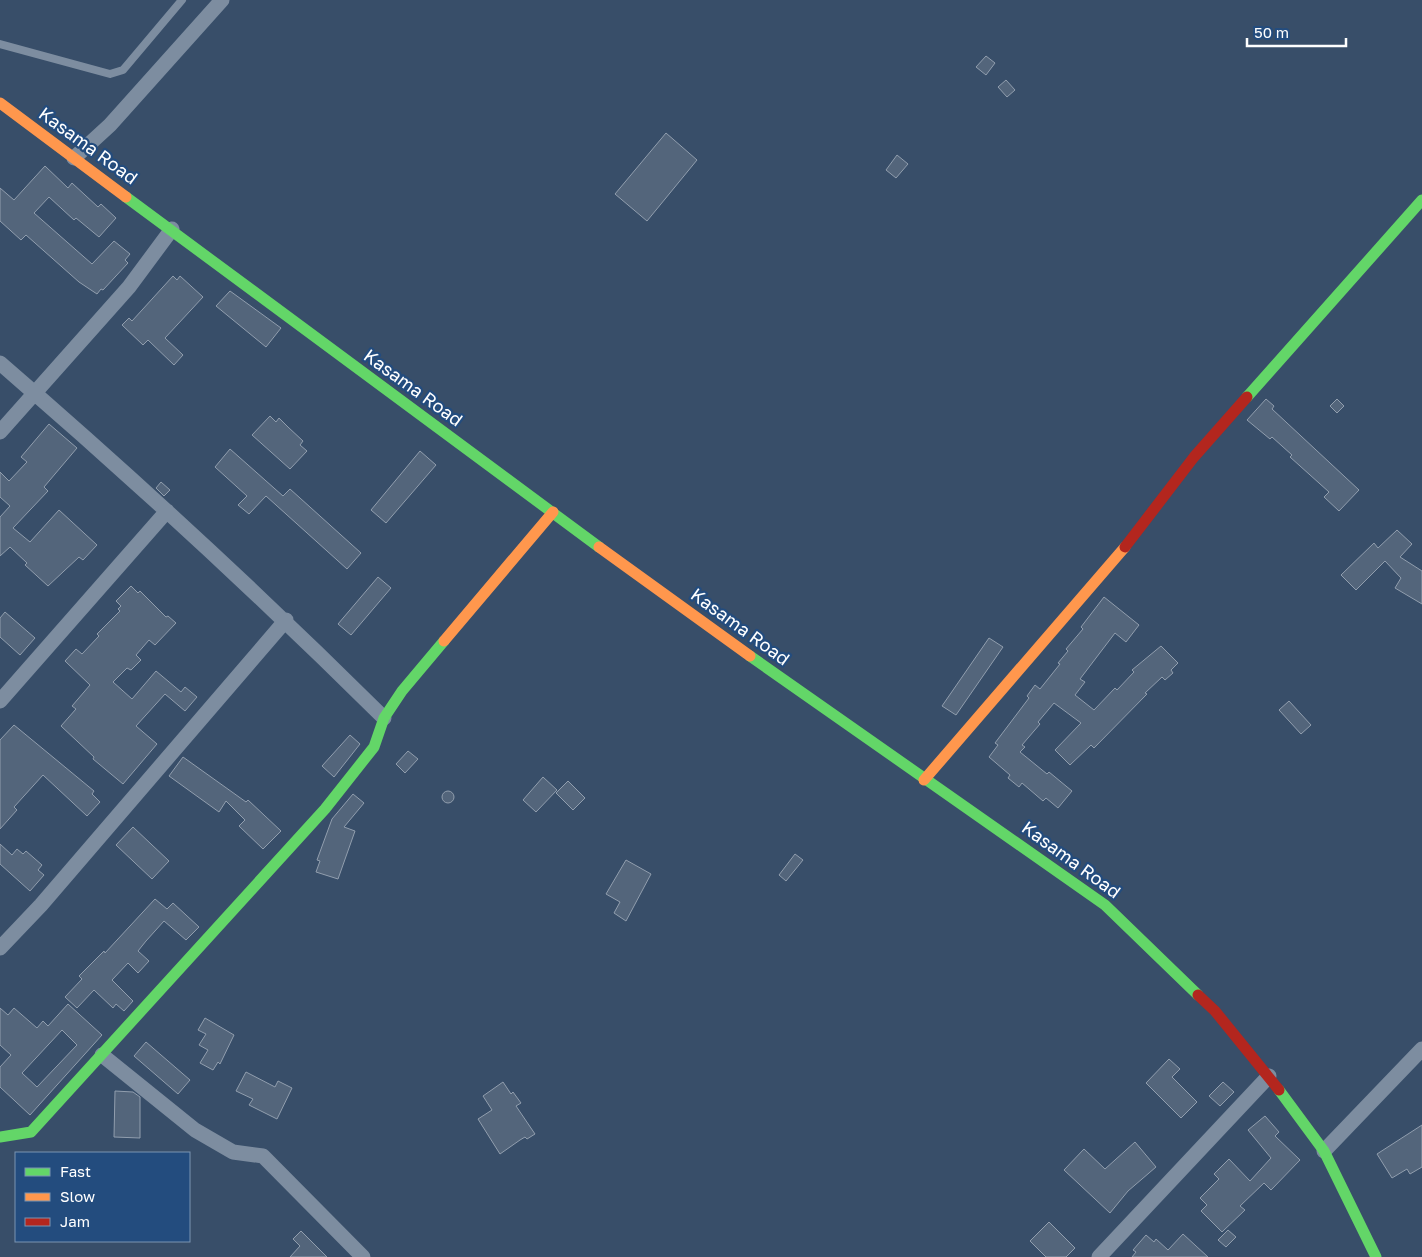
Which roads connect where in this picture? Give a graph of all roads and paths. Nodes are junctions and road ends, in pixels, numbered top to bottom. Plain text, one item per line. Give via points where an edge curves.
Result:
1 (182, 0) edge
2 (222, 0) edge
3 (0, 44) edge
4 (0, 103) edge
5 (74, 158) junction
6 (1422, 200) edge
7 (172, 229) junction
8 (0, 363) edge
9 (35, 393) junction
10 (0, 432) edge
11 (167, 511) junction
12 (553, 512) junction
13 (286, 620) junction
14 (0, 701) edge
15 (384, 718) junction
16 (924, 780) junction
17 (0, 948) edge
18 (1422, 1049) edge
19 (102, 1055) junction
20 (1269, 1076) junction
21 (0, 1137) edge
22 (1324, 1151) junction
23 (363, 1257) edge
24 (1099, 1257) edge
25 (1376, 1257) edge

1 - 3 lane via 123,70 110,74
2 - 5 street via 110,125
4 - 5 street, Kasama Road
5 - 7 street, Kasama Road
6 - 16 street via 1194,457 1109,567
7 - 9 street via 129,287
7 - 12 street, Kasama Road
8 - 9 street
9 - 10 street
9 - 11 street
11 - 13 street
11 - 14 street
12 - 15 street via 402,691
12 - 16 street, Kasama Road
13 - 15 street
13 - 17 street via 41,905
15 - 19 street via 374,747 325,809
16 - 20 street, Kasama Road via 987,820 1105,905 1215,1011
18 - 22 street
19 - 21 street via 31,1132
19 - 23 street via 195,1130 233,1152 263,1156
20 - 22 street, Kasama Road
20 - 24 street
22 - 25 street, Kasama Road

